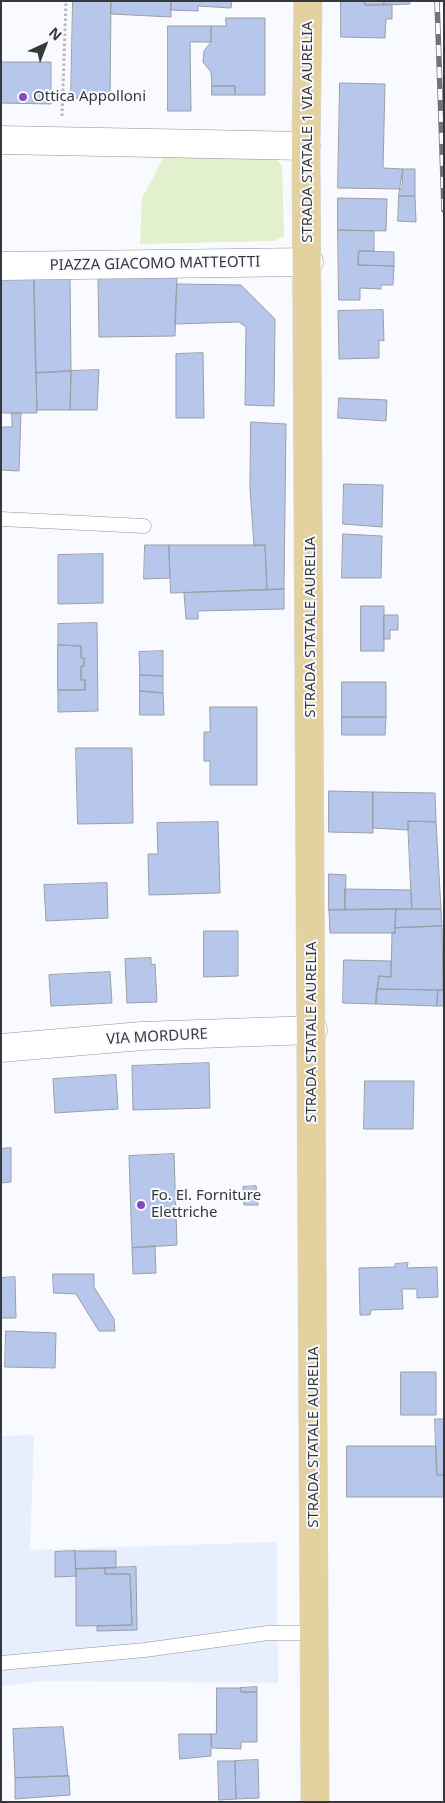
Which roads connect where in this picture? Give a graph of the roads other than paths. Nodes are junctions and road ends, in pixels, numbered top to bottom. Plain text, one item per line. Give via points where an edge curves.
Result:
1 (308, 1) edge
2 (1, 140) edge
3 (306, 146) junction
4 (309, 262) junction
5 (1, 266) edge
6 (1, 519) edge
7 (144, 526) dead end
8 (313, 1030) junction
9 (1, 1048) edge
10 (315, 1633) junction
11 (1, 1663) edge
12 (315, 1802) edge

1 - 3 main road, STRADA STATALE 1 VIA AURELIA
2 - 3 street
3 - 4 main road, STRADA STATALE 1 VIA AURELIA
4 - 5 street, PIAZZA GIACOMO MATTEOTTI
4 - 8 main road, STRADA STATALE AURELIA
6 - 7 lane
8 - 9 street, VIA MORDURE via 142,1036
8 - 10 main road, STRADA STATALE AURELIA via 311,1218
10 - 11 lane via 268,1633 146,1650
10 - 12 main road, STRADA STATALE AURELIA

